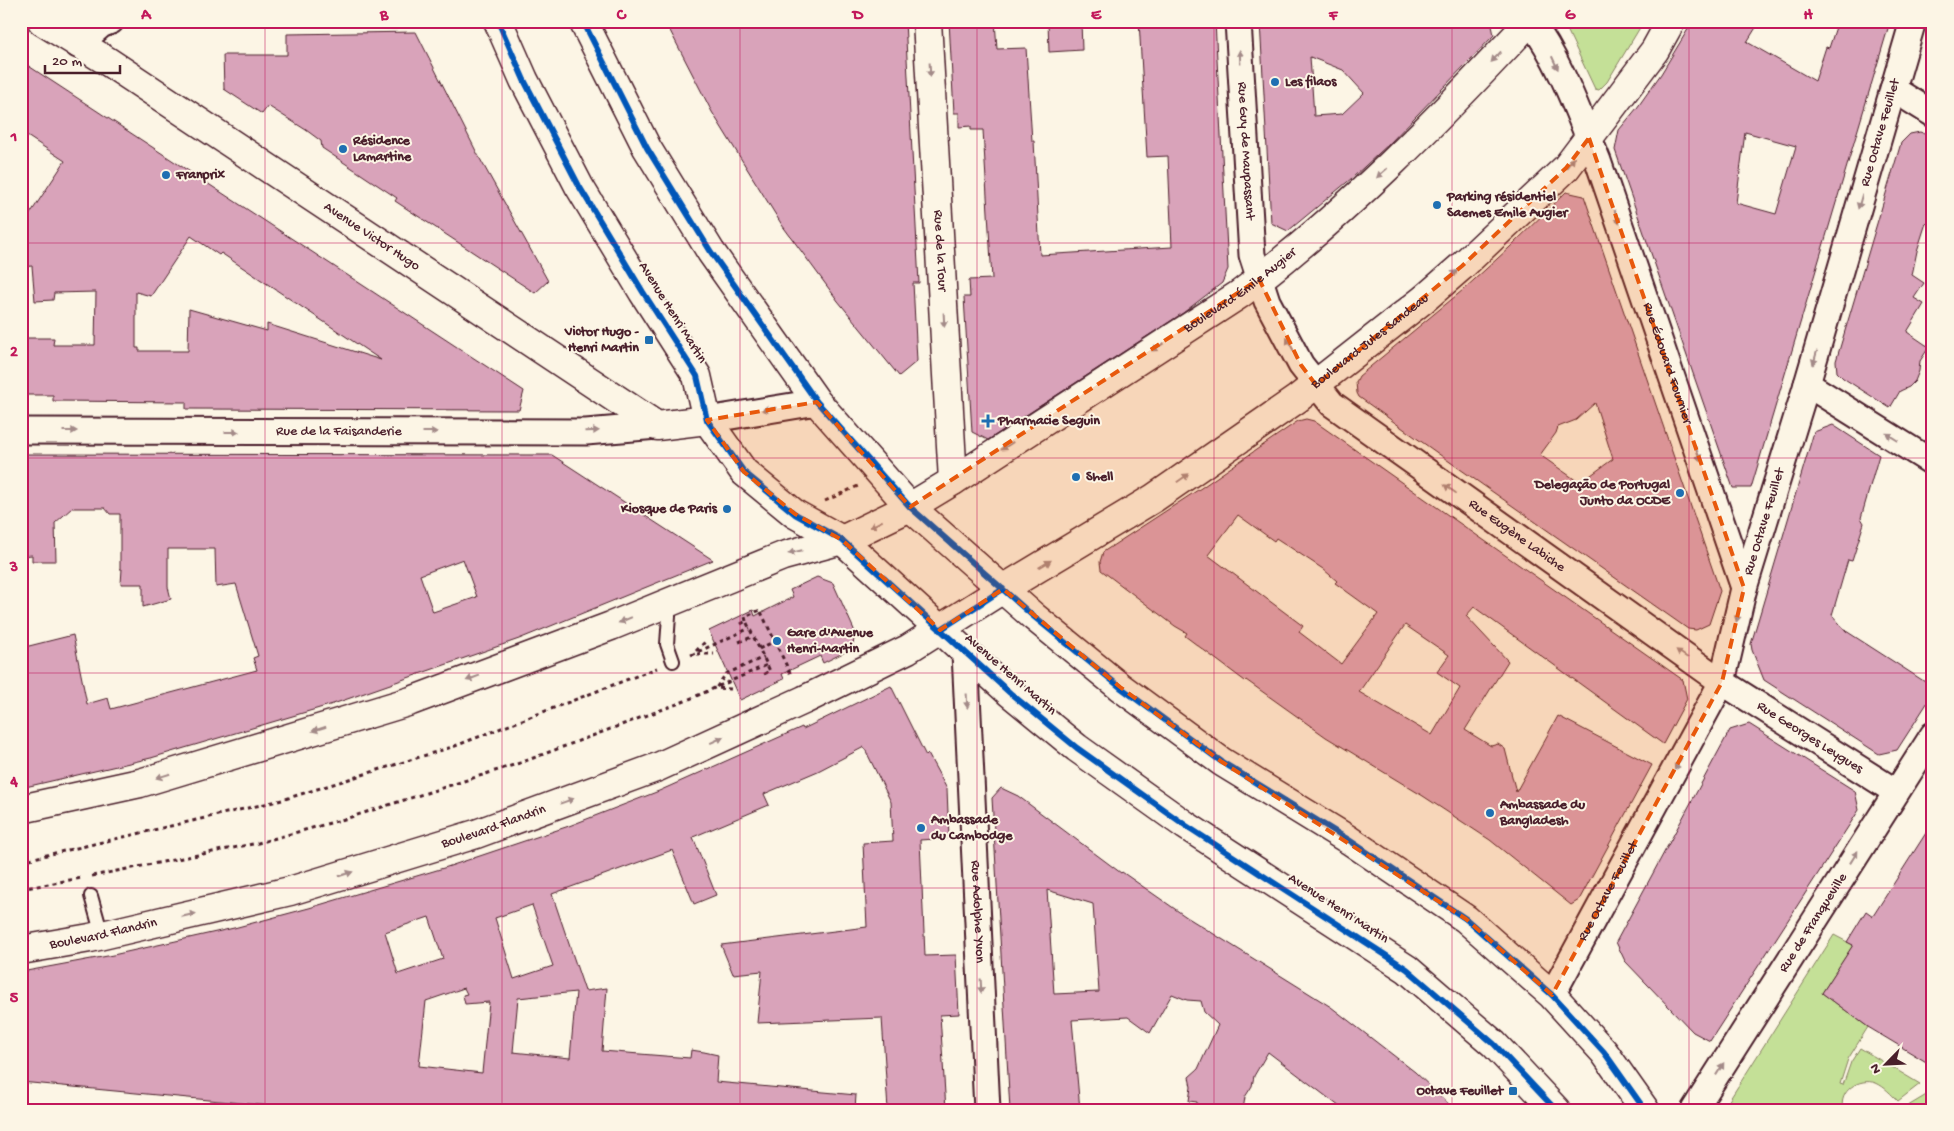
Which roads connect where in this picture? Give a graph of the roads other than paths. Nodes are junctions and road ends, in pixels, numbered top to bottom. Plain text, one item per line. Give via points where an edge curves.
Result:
1 (42, 21) edge
2 (111, 21) edge
3 (498, 21) edge
4 (583, 21) edge
5 (927, 21) edge
6 (1238, 21) edge
7 (1530, 21) edge
8 (1672, 21) edge
9 (1914, 21) edge
10 (78, 45) junction
11 (1893, 89) junction
12 (1933, 114) edge
13 (1589, 138) junction
14 (1259, 279) junction
15 (1807, 384) junction
16 (1316, 385) junction
17 (817, 402) junction
18 (707, 420) junction
19 (657, 426) junction
20 (21, 431) edge
21 (1933, 463) edge
22 (953, 481) junction
23 (910, 507) junction
24 (842, 540) junction
25 (1003, 588) junction
26 (1744, 588) junction
27 (670, 602) junction
28 (940, 630) junction
29 (965, 652) junction
30 (679, 659) road end
31 (1722, 682) junction
32 (1933, 735) edge
33 (1896, 792) junction
34 (21, 809) edge
35 (91, 896) dead end
36 (102, 935) junction
37 (21, 950) edge
38 (1552, 995) junction
39 (987, 1110) edge
40 (1556, 1110) edge
41 (1645, 1110) edge
42 (1694, 1110) edge

1 - 10 street, Avenue Victor Hugo
2 - 10 street via 101,25
3 - 18 street, Avenue Henri Martin via 524,80 579,186 697,376
4 - 17 street via 647,148 711,252
5 -> 22 street, Rue de la Tour
14 -> 6 street, Rue Guy de Maupassant via 1252,255
7 -> 13 street, Rue Édouard Fournier via 1543,38
7 -> 14 street, Boulevard Émile Augier via 1394,162
8 - 13 street, Boulevard Jules Sandeau via 1655,50
9 - 11 street, Rue Octave Feuillet
10 - 19 street, Avenue Victor Hugo via 115,66
11 - 12 street
11 -> 15 street, Rue Octave Feuillet
16 -> 13 street, Boulevard Jules Sandeau via 1462,266 1566,168
13 -> 26 street, Rue Édouard Fournier
16 -> 14 street, Rue Guy de Maupassant via 1301,365
14 -> 22 street, Boulevard Émile Augier
21 -> 15 street
15 - 26 street, Rue Octave Feuillet
25 -> 16 street, Boulevard Jules Sandeau via 1154,498
31 -> 16 street, Rue Eugène Labiche via 1332,404
17 -> 18 street
17 - 23 street
18 - 19 street
18 - 24 street, Avenue Henri Martin via 744,472 795,514
20 -> 19 street, Rue de la Faisanderie via 591,432
22 - 23 street, Boulevard Émile Augier
23 -> 24 street, Boulevard Émile Augier
23 - 25 street
24 -> 27 street via 783,556
24 - 28 street, Avenue Henri Martin
25 - 28 street, Boulevard Jules Sandeau
25 - 38 street via 1120,687 1222,762 1349,840 1466,919
26 -> 31 street, Rue Octave Feuillet
27 - 30 lane via 667,644
27 -> 34 street via 411,701 140,783
28 - 29 street, Avenue Henri Martin
36 -> 28 street, Boulevard Flandrin via 290,891 476,834 658,767 887,660
29 -> 39 street, Rue Adolphe Yvon
29 - 40 street, Avenue Henri Martin via 1077,748 1186,826 1407,969 1494,1044
31 - 33 street, Rue Georges Leygues
31 -> 38 street, Rue Octave Feuillet
32 - 33 street, Rue de Franqueville
42 -> 33 street, Rue de Franqueville
35 - 36 lane
36 - 37 street, Boulevard Flandrin
38 - 41 street via 1604,1052

